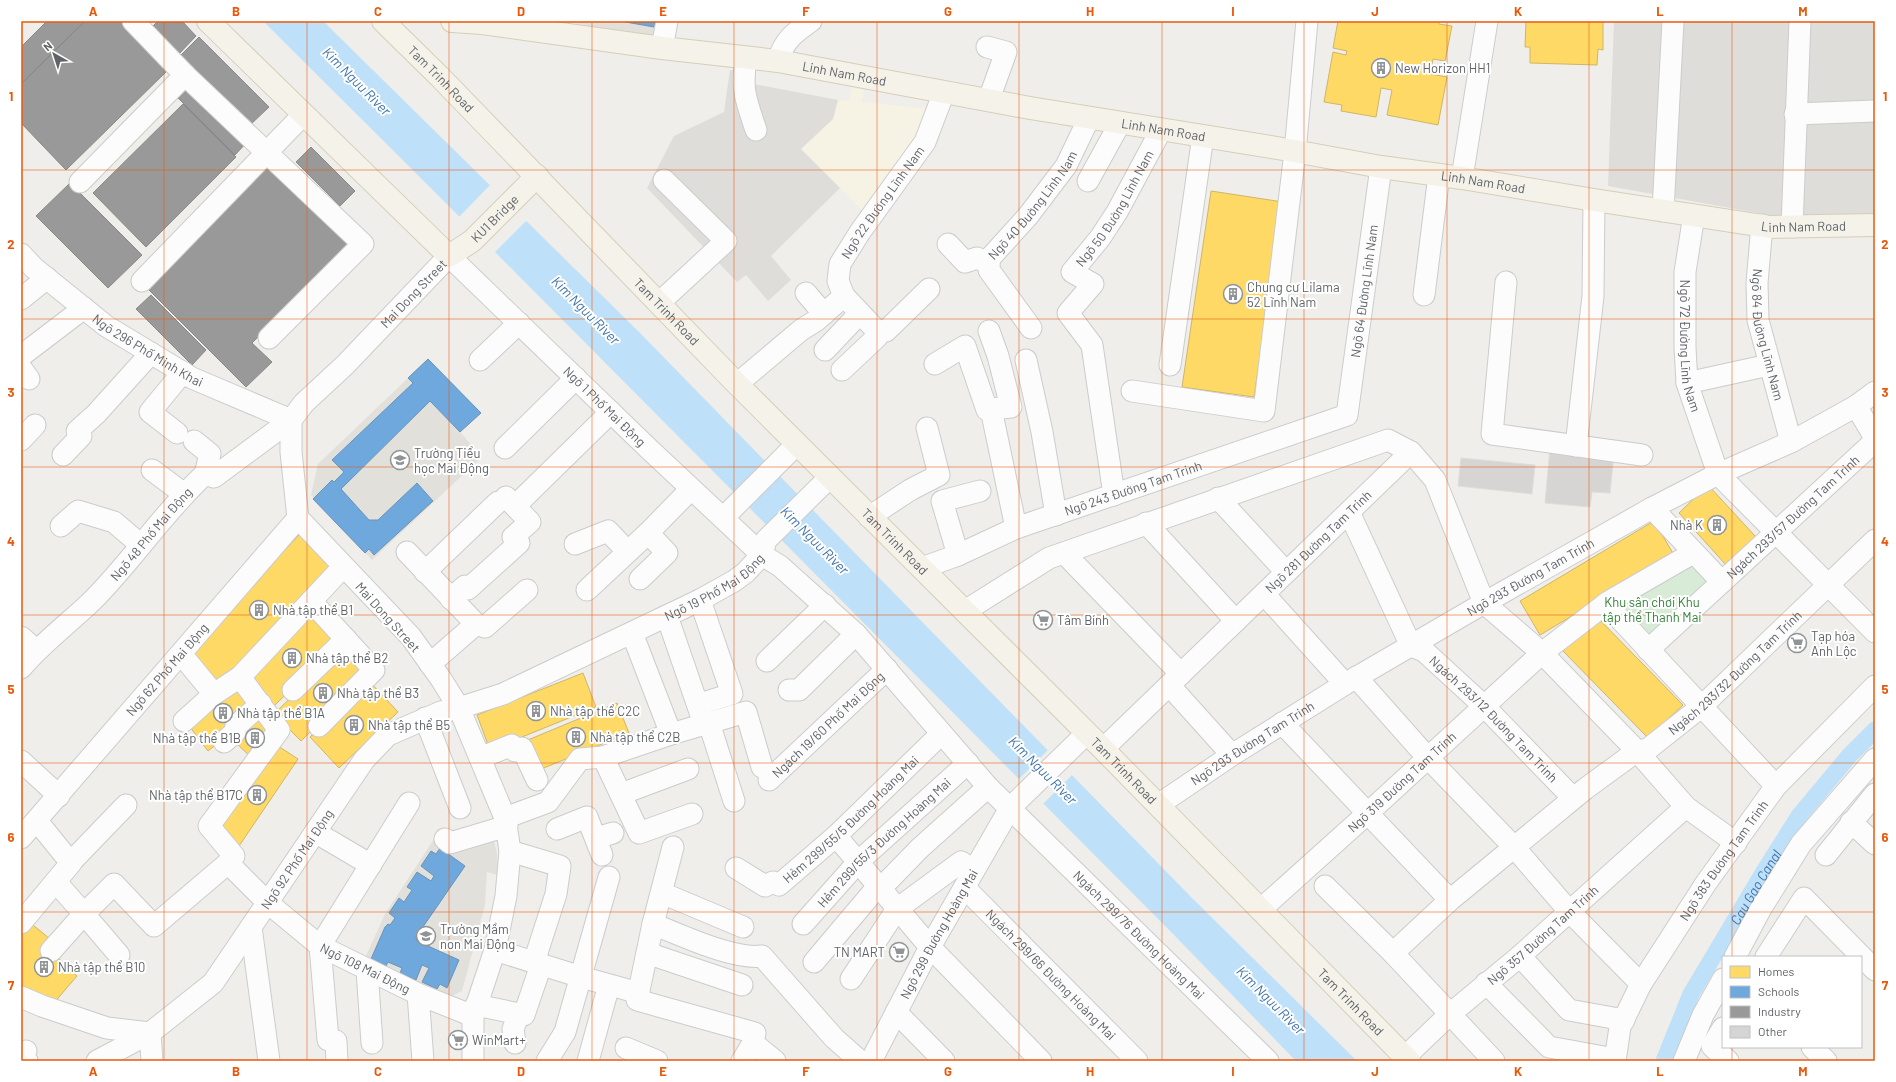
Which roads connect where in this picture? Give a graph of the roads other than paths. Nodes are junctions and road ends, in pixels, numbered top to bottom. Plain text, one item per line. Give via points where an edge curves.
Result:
1 (133, 21) edge
2 (208, 21) edge
3 (383, 21) edge
4 (452, 21) edge
5 (667, 21) edge
6 (811, 21) edge
7 (1297, 21) edge
8 (1307, 21) edge
9 (1487, 21) edge
10 (1673, 21) edge
11 (1800, 21) edge
12 (987, 47) dead end
13 (662, 48) junction
14 (746, 59) junction
15 (778, 61) junction
16 (185, 75) junction
17 (944, 92) junction
18 (989, 99) junction
19 (1875, 111) edge
20 (1795, 114) junction
21 (303, 115) junction
22 (1089, 118) junction
23 (1120, 123) junction
24 (756, 130) dead end
25 (1161, 130) junction
26 (1203, 136) junction
27 (1289, 150) junction
28 (267, 152) junction
29 (1381, 167) junction
30 (1439, 175) junction
31 (1462, 178) junction
32 (664, 180) dead end
33 (1088, 181) dead end
34 (80, 182) dead end
35 (530, 183) junction
36 (1594, 200) junction
37 (1664, 211) junction
38 (1694, 215) junction
39 (1762, 225) junction
40 (1875, 225) edge
41 (1792, 227) junction
42 (947, 246) dead end
43 (21, 254) edge
44 (449, 256) junction
45 (989, 263) junction
46 (47, 278) junction
47 (142, 280) dead end
48 (1506, 282) dead end
49 (929, 288) dead end
50 (806, 292) dead end
51 (1424, 295) dead end
52 (844, 296) junction
53 (21, 299) edge
54 (659, 303) junction
55 (84, 308) junction
56 (860, 313) junction
57 (824, 314) junction
58 (519, 323) junction
59 (1031, 328) dead end
60 (989, 330) dead end
61 (877, 331) junction
62 (269, 338) dead end
63 (825, 350) dead end
64 (152, 353) junction
65 (21, 356) edge
66 (480, 360) dead end
67 (1026, 360) dead end
68 (935, 364) dead end
69 (1170, 365) dead end
70 (1769, 365) junction
71 (842, 370) dead end
72 (183, 372) junction
73 (576, 378) junction
74 (1687, 383) junction
75 (737, 384) junction
76 (1132, 391) dead end
77 (1875, 392) edge
78 (1856, 406) junction
79 (991, 409) junction
80 (611, 412) junction
81 (1347, 415) joint
82 (292, 420) junction
83 (35, 425) dead end
84 (927, 428) dead end
85 (21, 440) edge
86 (1875, 440) edge
87 (1791, 442) junction
88 (1576, 446) junction
89 (505, 448) dead end
90 (791, 450) junction
91 (1411, 452) junction
92 (63, 455) dead end
93 (1642, 455) dead end
94 (152, 470) dead end
95 (205, 474) junction
96 (1718, 474) junction
97 (822, 484) junction
98 (691, 489) junction
99 (980, 491) dead end
100 (184, 494) junction
101 (1114, 495) junction
102 (1218, 498) junction
103 (506, 502) junction
104 (1652, 508) junction
105 (1349, 512) junction
106 (1056, 515) junction
107 (870, 517) junction
108 (298, 518) junction
109 (723, 518) junction
110 (1146, 523) junction
111 (62, 526) dead end
112 (1016, 528) junction
113 (1776, 531) junction
114 (648, 533) junction
115 (1875, 540) edge
116 (575, 544) dead end
117 (141, 546) junction
118 (627, 551) junction
119 (407, 552) dead end
120 (1064, 553) junction
121 (1693, 553) junction
122 (762, 555) junction
123 (958, 555) junction
124 (343, 567) junction
125 (922, 568) junction
126 (425, 572) junction
127 (1286, 572) junction
128 (640, 578) dead end
129 (1722, 582) junction
130 (1828, 586) junction
131 (527, 590) dead end
132 (587, 590) dead end
133 (1264, 594) junction
134 (451, 599) junction
135 (700, 600) junction
136 (311, 601) junction
137 (1484, 603) junction
138 (1606, 604) junction
139 (825, 605) junction
140 (965, 611) junction
141 (667, 616) junction
142 (1236, 621) junction
143 (476, 624) junction
144 (1875, 632) edge
145 (632, 633) junction
146 (856, 634) junction
147 (346, 639) junction
148 (29, 643) edge
149 (1411, 646) junction
150 (1648, 650) junction
151 (1542, 653) junction
152 (180, 654) junction
153 (767, 661) dead end
154 (430, 664) junction
155 (21, 668) edge
156 (887, 669) junction
157 (240, 677) junction
158 (1175, 679) junction
159 (1351, 681) junction
160 (1875, 686) edge
161 (293, 690) dead end
162 (789, 690) dead end
163 (214, 694) junction
164 (261, 704) junction
165 (1484, 706) junction
166 (1701, 707) junction
167 (459, 708) junction
168 (705, 713) junction
169 (425, 718) junction
170 (184, 721) dead end
171 (1282, 723) junction
172 (319, 726) dead end
173 (1087, 733) junction
174 (671, 734) junction
175 (941, 734) junction
176 (224, 742) dead end
177 (1103, 749) junction
178 (1637, 751) junction
179 (1232, 755) junction
180 (603, 757) junction
181 (1427, 757) junction
182 (480, 758) junction
183 (1875, 759) edge
184 (21, 761) edge
185 (968, 763) junction
186 (688, 769) dead end
187 (541, 775) dead end
188 (1776, 786) junction
189 (988, 787) junction
190 (620, 794) junction
191 (1875, 794) edge
192 (58, 796) junction
193 (1574, 798) junction
194 (734, 801) dead end
195 (409, 803) dead end
196 (546, 803) junction
197 (126, 805) dead end
198 (1158, 805) junction
199 (460, 808) dead end
200 (1010, 808) junction
201 (1680, 812) dead end
202 (1368, 813) junction
203 (692, 814) dead end
204 (37, 821) junction
205 (506, 822) junction
206 (1851, 822) junction
207 (315, 832) junction
208 (836, 836) junction
209 (21, 838) edge
210 (445, 839) dead end
211 (604, 842) dead end
212 (1736, 843) junction
213 (1875, 844) edge
214 (673, 847) dead end
215 (1514, 848) junction
216 (510, 851) junction
217 (1826, 855) dead end
218 (858, 861) junction
219 (70, 862) junction
220 (228, 863) junction
221 (371, 865) junction
222 (736, 868) dead end
223 (609, 877) dead end
224 (969, 879) junction
225 (56, 882) junction
226 (1325, 886) dead end
227 (880, 887) junction
228 (662, 893) junction
229 (1450, 900) junction
230 (268, 903) junction
231 (897, 909) junction
232 (1260, 910) junction
233 (1760, 910) junction
234 (1569, 911) junction
235 (84, 914) junction
236 (21, 923) edge
237 (653, 924) junction
238 (803, 924) dead end
239 (251, 927) junction
240 (743, 927) dead end
241 (1784, 928) junction
242 (320, 946) junction
243 (930, 947) junction
244 (495, 950) junction
245 (51, 952) dead end
246 (647, 953) junction
247 (1393, 953) junction
248 (119, 955) dead end
249 (1520, 956) junction
250 (1736, 956) edge
251 (1767, 956) edge
252 (1861, 956) edge
253 (1862, 957) edge
254 (814, 962) dead end
255 (538, 964) junction
256 (367, 970) junction
257 (1875, 970) edge
258 (581, 977) junction
259 (851, 979) dead end
260 (1722, 981) edge
261 (1486, 983) junction
262 (1640, 984) junction
263 (609, 985) junction
264 (742, 985) dead end
265 (418, 994) junction
266 (638, 996) junction
267 (21, 997) edge
268 (474, 1011) junction
269 (896, 1012) junction
270 (519, 1014) junction
271 (1450, 1014) junction
272 (1624, 1020) junction
273 (1722, 1030) edge
274 (150, 1033) junction
275 (560, 1040) junction
276 (372, 1043) dead end
277 (515, 1043) dead end
278 (753, 1043) junction
279 (626, 1048) dead end
280 (1813, 1048) edge
281 (589, 1057) edge
282 (1407, 1059) edge
283 (1615, 1060) edge
284 (97, 1061) edge
285 (152, 1061) edge
286 (269, 1061) edge
287 (337, 1061) edge
288 (423, 1061) edge
289 (473, 1061) edge
290 (547, 1061) edge
291 (657, 1061) edge
292 (742, 1061) edge
293 (775, 1061) edge
294 (860, 1061) edge
295 (871, 1061) edge
296 (944, 1061) edge
297 (1040, 1061) edge
298 (1137, 1061) edge
299 (1268, 1061) edge
300 (1494, 1061) edge
301 (1684, 1061) edge
302 (1728, 1061) edge
303 (1826, 1061) edge

1 - 16 street
2 - 21 main road
3 - 35 main road, Tam Trinh Road
4 - 13 main road, Linh Nam Road
5 - 13 street
6 - 15 street via 792,35 782,48
7 - 27 street
8 - 27 street
9 - 31 street
10 - 37 street
11 - 20 street
12 - 18 street via 1006,52
13 - 14 main road, Linh Nam Road
14 - 15 main road, Linh Nam Road
14 - 24 street via 743,75 744,94
15 - 17 main road, Linh Nam Road
16 - 28 street
16 - 34 street
17 - 18 main road, Linh Nam Road
17 - 52 street, Ngõ 22 Đường Lĩnh Nam via 925,142 840,264 838,280
18 - 22 main road, Linh Nam Road
19 - 20 street
20 - 41 street
21 - 28 street
21 - 44 main road
22 - 23 main road, Linh Nam Road
22 - 45 street, Ngõ 40 Đường Lĩnh Nam via 1066,166 1028,216 989,259
23 - 25 main road, Linh Nam Road
23 - 33 street
25 - 26 main road, Linh Nam Road
25 - 101 street, Ngõ 50 Đường Lĩnh Nam via 1117,212 1072,272 1093,284 1068,313 1092,346
26 - 27 main road, Linh Nam Road
26 - 69 street
27 - 29 main road, Linh Nam Road
27 - 76 street via 1264,411
28 - 47 street
28 - 62 street via 363,244
29 - 30 main road, Linh Nam Road
29 - 81 street, Ngõ 64 Đường Lĩnh Nam
30 - 31 main road, Linh Nam Road
30 - 51 street
31 - 36 main road, Linh Nam Road
32 - 54 street via 726,241
35 - 44 main road, KU1 Bridge via 472,241
35 - 54 main road, Tam Trinh Road
36 - 37 main road, Linh Nam Road
36 - 88 street via 1593,296
37 - 38 main road, Linh Nam Road
38 - 39 main road, Linh Nam Road
38 - 74 street, Ngõ 72 Đường Lĩnh Nam via 1685,272
39 - 41 main road, Linh Nam Road
39 - 70 street, Ngõ 84 Đường Lĩnh Nam via 1757,283 1758,320
40 - 41 main road, Linh Nam Road
42 - 45 street via 966,262 978,258
43 - 46 street, Ngõ 296 Phố Minh Khai
44 - 58 street, Ngõ 1 Phố Mai Động
44 - 82 street, Mai Dong Street via 345,365 304,403
45 - 59 street, Ngõ 40 Đường Lĩnh Nam via 989,270
46 - 53 street
46 - 55 street, Ngõ 296 Phố Minh Khai
48 - 88 street via 1492,434
49 - 61 street via 886,331
50 - 57 street
52 - 56 street
52 - 57 street
54 - 75 main road, Tam Trinh Road
55 - 64 street, Ngõ 296 Phố Minh Khai via 106,326
55 - 65 street
56 - 61 street
56 - 63 street
57 - 75 street
58 - 66 street
58 - 73 street, Ngõ 1 Phố Mai Động
60 - 79 street via 1011,406
61 - 71 street via 878,337
64 - 72 street, Ngõ 296 Phố Minh Khai
64 - 92 street via 97,406 77,431 81,436
67 - 106 street via 1042,432
68 - 79 street via 965,346 987,410
70 - 74 street
70 - 87 street, Ngõ 84 Đường Lĩnh Nam
72 - 82 street, Ngõ 296 Phố Minh Khai
72 - 95 street via 150,412 210,454
73 - 80 street, Ngõ 1 Phố Mai Động
73 - 89 street
74 - 96 street, Ngõ 72 Đường Lĩnh Nam
75 - 90 main road, Tam Trinh Road
77 - 78 street, Ngõ 293 Đường Tam Trinh
78 - 86 street
78 - 87 street, Ngõ 293 Đường Tam Trinh
79 - 112 street
80 - 98 street, Ngõ 1 Phố Mai Động
80 - 103 street
81 - 101 street, Ngõ 243 Đường Tam Trinh
82 - 95 street via 214,477
82 - 108 street via 291,452
83 - 85 street
84 - 107 street via 939,475 910,490
86 - 113 street, Ngách 293/57 Đường Tam Trinh
87 - 96 street, Ngõ 293 Đường Tam Trinh
88 - 93 street
90 - 97 main road, Tam Trinh Road
90 - 109 street
91 - 102 street via 1388,440
91 - 105 street, Ngõ 281 Đường Tam Trinh
91 - 137 street via 1435,480
94 - 100 street
95 - 100 street, Ngõ 48 Phố Mai Động
96 - 104 street, Ngõ 293 Đường Tam Trinh
96 - 113 street
97 - 107 main road, Tam Trinh Road
97 - 122 street via 766,540
98 - 109 street, Ngõ 1 Phố Mai Động
98 - 114 street
99 - 123 street via 942,501
100 - 117 street, Ngõ 48 Phố Mai Động
101 - 106 street, Ngõ 243 Đường Tam Trinh
102 - 110 street
102 - 127 street
103 - 126 street
103 - 134 street via 530,522 514,537 519,543 468,589 465,586
104 - 121 street, Ngách 293/57 Đường Tam Trinh
104 - 137 street, Ngõ 293 Đường Tam Trinh
105 - 127 street, Ngõ 281 Đường Tam Trinh
105 - 149 street
106 - 112 street, Ngõ 243 Đường Tam Trinh
107 - 125 main road, Tam Trinh Road
108 - 124 street, Mai Dong Street
108 - 152 street, Ngõ 62 Phố Mai Động
109 - 122 street, Ngõ 1 Phố Mai Động
110 - 120 street
110 - 142 street
111 - 117 street via 78,510 117,517
112 - 123 street, Ngõ 243 Đường Tam Trinh
113 - 129 street, Ngách 293/57 Đường Tam Trinh
113 - 130 street
114 - 118 street
114 - 128 street via 667,553
115 - 130 street, Ngách 293/32 Đường Tam Trinh
116 - 118 street via 608,531
117 - 148 street, Ngõ 48 Phố Mai Động via 92,601
118 - 132 street
119 - 126 street
120 - 140 street via 1049,558
120 - 158 street
121 - 129 street, Ngách 293/57 Đường Tam Trinh
121 - 138 street, Ngõ 319 Đường Tam Trinh
122 - 135 street, Ngõ 19 Phố Mai Động via 740,577
122 - 139 street, Ngõ 19 Phố Mai Động via 780,566
123 - 125 street, Ngõ 243 Đường Tam Trinh
124 - 136 street
124 - 154 street, Mai Dong Street via 410,638
125 - 140 main road, Tam Trinh Road
126 - 134 street
127 - 133 street, Ngõ 281 Đường Tam Trinh
129 - 150 street
130 - 144 street
130 - 166 street, Ngách 293/32 Đường Tam Trinh
131 - 143 street via 485,627
133 - 142 street, Ngõ 281 Đường Tam Trinh
133 - 159 street
134 - 143 street
135 - 141 street, Ngõ 19 Phố Mai Động
135 - 168 street via 732,694
136 - 147 street
136 - 157 street
137 - 149 street, Ngõ 293 Đường Tam Trinh
137 - 151 street
138 - 150 street
138 - 151 street, Ngõ 319 Đường Tam Trinh
139 - 146 street, Ngõ 19 Phố Mai Động
139 - 153 street
140 - 173 main road, Tam Trinh Road
141 - 145 street, Ngõ 19 Phố Mai Động
141 - 168 street
142 - 158 street, Ngõ 281 Đường Tam Trinh
143 - 154 street
145 - 167 street, Ngõ 19 Phố Mai Động via 503,694
145 - 174 street
146 - 156 street, Ngõ 19 Phố Mai Động
146 - 162 street via 799,690
147 - 161 street
147 - 172 street via 374,670
148 - 155 street, Ngõ 48 Phố Mai Động
149 - 159 street, Ngõ 293 Đường Tam Trinh
149 - 165 street, Ngách 293/12 Đường Tam Trinh via 1424,651
150 - 166 street
151 - 165 street, Ngõ 319 Đường Tam Trinh
151 - 178 street
152 - 163 street
152 - 192 street, Ngõ 62 Phố Mai Động
154 - 167 street, Mai Dong Street
156 - 168 street, Ngách 19/60 Phố Mai Động via 766,773 746,712
156 - 175 street, Ngõ 19 Phố Mai Động
157 - 163 street
157 - 164 street
158 - 177 street, Ngõ 281 Đường Tam Trinh
158 - 179 street
159 - 171 street, Ngõ 293 Đường Tam Trinh
159 - 181 street
160 - 188 street, Ngõ 383 Đường Tam Trinh
163 - 170 street
164 - 176 street via 236,726 235,732
164 - 220 street via 279,730 209,826 234,856
165 - 181 street, Ngõ 319 Đường Tam Trinh
165 - 193 street, Ngách 293/12 Đường Tam Trinh
166 - 178 street, Ngách 293/32 Đường Tam Trinh via 1648,749
166 - 188 street
167 - 169 street, Ngõ 92 Phố Mai Động
167 - 182 street, Mai Dong Street
168 - 174 street
168 - 194 street
169 - 199 street
169 - 207 street, Ngõ 92 Phố Mai Động via 388,736 375,747
171 - 179 street, Ngõ 293 Đường Tam Trinh
171 - 202 street
173 - 177 main road, Tam Trinh Road
173 - 200 street, Ngõ 299 Đường Hoàng Mai
174 - 180 street
175 - 185 street, Ngõ 19 Phố Mai Động
175 - 208 street, Hẻm 299/55/5 Đường Hoàng Mai
177 - 198 main road, Tam Trinh Road
178 - 193 street, Ngách 293/32 Đường Tam Trinh
178 - 212 street via 1686,806
179 - 198 street, Ngõ 293 Đường Tam Trinh
180 - 190 street
180 - 196 street via 580,759
181 - 202 street, Ngõ 319 Đường Tam Trinh
181 - 215 street
182 - 187 street via 512,745 515,751 522,748
182 - 205 street, Mai Dong Street
183 - 233 street via 1801,844
184 - 192 street
185 - 189 street, Ngách 299/76 Đường Hoàng Mai
185 - 218 street, Hẻm 299/55/3 Đường Hoàng Mai
186 - 190 street
188 - 212 street, Ngõ 383 Đường Tam Trinh
189 - 200 street, Ngách 299/76 Đường Hoàng Mai
189 - 227 street
190 - 203 street via 639,832
191 - 206 street
192 - 204 street, Ngõ 62 Phố Mai Động
193 - 215 street, Ngách 293/32 Đường Tam Trinh
195 - 221 street
196 - 205 street
196 - 211 street via 558,832 587,817
197 - 219 street
198 - 232 main road, Tam Trinh Road
200 - 224 street, Ngõ 299 Đường Hoàng Mai
200 - 299 street, Ngách 299/76 Đường Hoàng Mai
201 - 234 street, Ngõ 357 Đường Tam Trinh
202 - 229 street
202 - 232 street, Ngõ 319 Đường Tam Trinh
204 - 209 street, Ngõ 62 Phố Mai Động
204 - 219 street
205 - 210 street via 450,843
205 - 216 street, Mai Dong Street
206 - 213 street
206 - 217 street
207 - 221 street
207 - 230 street, Ngõ 92 Phố Mai Động
208 - 218 street
208 - 222 street, Hẻm 299/55/5 Đường Hoàng Mai via 780,885 773,882 765,886
212 - 262 street, Ngõ 383 Đường Tam Trinh via 1706,883
214 - 228 street
215 - 229 street, Ngách 293/32 Đường Tam Trinh
215 - 234 street
216 - 244 street, Mai Dong Street via 506,896
216 - 255 street via 560,866 556,894
218 - 227 street
218 - 238 street, Hẻm 299/55/3 Đường Hoàng Mai
219 - 225 street via 72,863
220 - 230 street, Ngõ 108 Mai Động
220 - 235 street via 154,926 114,884
221 - 242 street
223 - 258 street
224 - 231 street via 961,862
224 - 243 street, Ngõ 299 Đường Hoàng Mai
224 - 298 street, Ngách 299/66 Đường Hoàng Mai
225 - 235 street
225 - 236 street
226 - 247 street
227 - 231 street
227 - 254 street
228 - 237 street
228 - 240 street
229 - 247 street, Ngách 293/32 Đường Tam Trinh
230 - 239 street, Ngõ 92 Phố Mai Động
230 - 242 street, Ngõ 108 Mai Động
231 - 243 street
231 - 259 street
232 - 282 main road, Tam Trinh Road
233 - 241 street
233 - 250 street
234 - 249 street, Ngõ 357 Đường Tam Trinh
234 - 262 street
235 - 245 street
235 - 248 street
237 - 246 street
237 - 294 street via 725,951 753,957 762,956 834,1038
239 - 274 street, Ngõ 92 Phố Mai Động via 213,983
239 - 286 street
241 - 251 street
241 - 252 street via 1804,898
242 - 256 street, Ngõ 108 Mai Động
242 - 287 street via 328,1040 336,1041
243 - 269 street, Ngõ 299 Đường Hoàng Mai
243 - 297 street
244 - 255 street
244 - 268 street, Mai Dong Street
246 - 264 street
246 - 266 street
247 - 271 street
249 - 261 street, Ngõ 357 Đường Tam Trinh
249 - 272 street via 1569,1010
253 - 257 street
255 - 258 street
255 - 270 street via 524,1014
256 - 265 street, Ngõ 108 Mai Động
256 - 276 street
258 - 263 street
258 - 275 street via 565,1032
260 - 301 street via 1703,1015
261 - 271 street, Ngõ 357 Đường Tam Trinh
261 - 283 street via 1549,1047
262 - 272 street, Ngõ 383 Đường Tam Trinh
263 - 266 street
263 - 281 street
265 - 268 street, Ngõ 108 Mai Động
265 - 288 street
266 - 278 street via 755,1033
267 - 274 street via 107,1028
268 - 270 street, Ngõ 108 Mai Động
268 - 289 street, Mai Dong Street
269 - 295 street, Ngõ 299 Đường Hoàng Mai
269 - 296 street
270 - 277 street via 513,1029
271 - 282 street, Ngõ 357 Đường Tam Trinh
271 - 300 street
272 - 283 street, Ngõ 383 Đường Tam Trinh via 1620,1027
273 - 302 street via 1712,1046
274 - 284 street, Ngõ 92 Phố Mai Động
274 - 285 street
275 - 281 street
275 - 290 street
278 - 292 street
278 - 293 street
279 - 291 street
280 - 303 street

